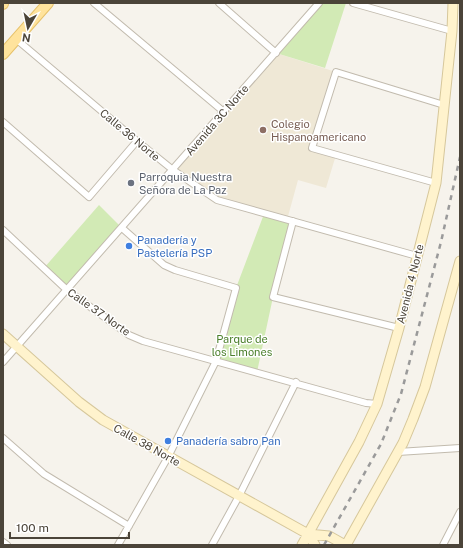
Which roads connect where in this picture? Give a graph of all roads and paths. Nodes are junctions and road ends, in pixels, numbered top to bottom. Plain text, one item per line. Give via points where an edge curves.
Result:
1 (48, 3) edge
2 (94, 3) edge
3 (219, 3) edge
4 (319, 3) edge
5 (353, 3) edge
6 (453, 3) edge
7 (452, 31) junction
8 (16, 39) junction
9 (276, 53) junction
10 (3, 54) edge
11 (444, 105) junction
12 (224, 112) junction
13 (3, 122) edge
14 (136, 141) junction
15 (173, 170) junction
16 (436, 184) junction
17 (293, 221) junction
18 (122, 228) junction
19 (3, 230) edge
20 (417, 256) junction
21 (460, 261) edge
22 (67, 290) junction
23 (399, 328) junction
24 (3, 334) edge
25 (17, 346) junction
26 (216, 360) junction
27 (3, 362) edge
28 (296, 382) junction
29 (377, 404) junction
30 (3, 438) edge
31 (460, 448) edge
32 (398, 452) junction
33 (168, 457) junction
34 (239, 496) junction
35 (460, 512) edge
36 (129, 526) junction
37 (308, 534) junction
38 (3, 542) edge
39 (7, 545) edge
40 (118, 545) edge
41 (212, 545) edge
42 (302, 545) edge
43 (315, 545) edge
44 (346, 545) edge
45 (443, 545) edge

1 - 8 main road
2 - 12 street
3 - 9 street
4 - 9 street, Avenida 3C Norte
5 - 7 street
6 - 7 main road, Avenida 4 Norte
7 - 11 main road, Avenida 4 Norte
8 - 10 main road
8 - 14 street, Calle 36 Norte
9 - 12 street, Avenida 3C Norte
11 - 16 main road, Avenida 4 Norte
11 - 16 street via 336,72 312,148
12 - 15 street, Avenida 3C Norte
13 - 14 street via 89,197
14 - 15 street, Calle 36 Norte
15 - 17 street, Calle 36 Norte via 217,200
15 - 18 street, Avenida 3C Norte
16 - 20 main road, Avenida 4 Norte
17 - 20 street, Calle 36 Norte
17 - 23 street via 274,297
18 - 22 street, Avenida 3C Norte
18 - 26 street via 164,265 236,288
19 - 22 street, Calle 37 Norte
20 - 23 main road, Avenida 4 Norte
21 - 32 main road via 425,387
22 - 25 street, Avenida 3C Norte
22 - 26 street, Calle 37 Norte via 129,335 142,341
23 - 29 main road, Avenida 4 Norte
24 - 25 main road, Calle 38 Norte
25 - 27 street, Avenida 3C Norte
25 - 33 main road, Calle 38 Norte via 79,402 103,420
26 - 28 street, Calle 37 Norte
26 - 33 street
28 - 29 street, Calle 37 Norte
28 - 34 street
29 - 37 main road, Avenida 4 Norte
30 - 36 street via 44,474
31 - 32 street
32 - 44 main road
33 - 34 main road, Calle 38 Norte
33 - 36 street
34 - 37 main road, Calle 38 Norte
34 - 41 street
35 - 45 street
36 - 40 street
37 - 42 main road, Avenida 4 Norte
37 - 43 main road, Calle 38 Norte
37 - 44 main road, Calle 38 Norte via 329,536
38 - 39 street

